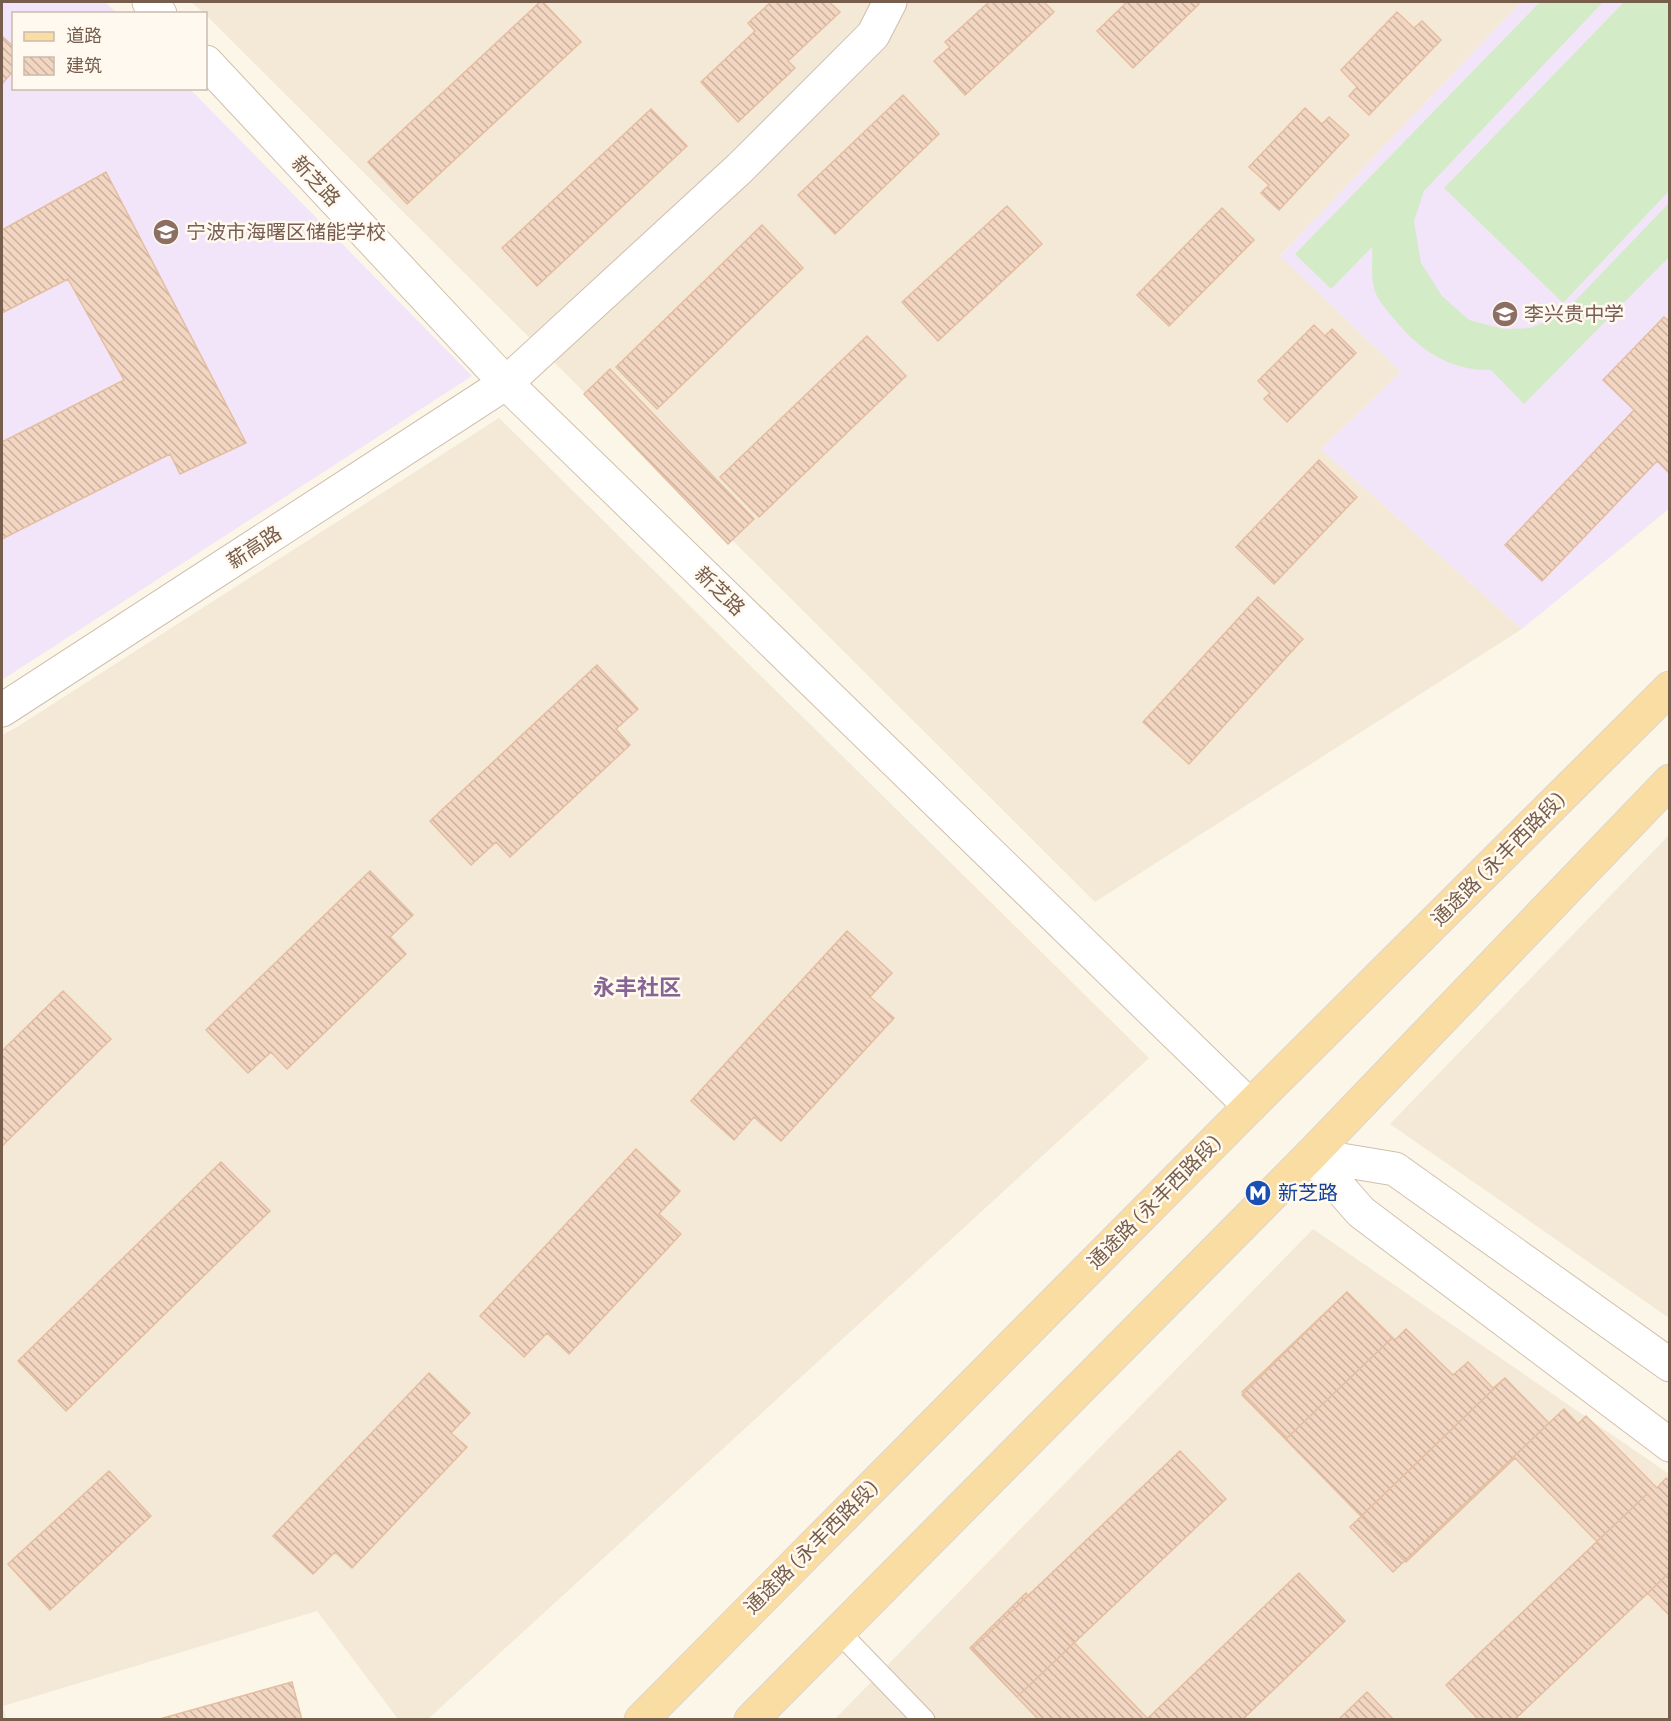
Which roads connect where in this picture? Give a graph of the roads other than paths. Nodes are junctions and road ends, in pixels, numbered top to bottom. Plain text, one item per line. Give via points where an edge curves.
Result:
1 (890, 2) edge
2 (207, 63) edge
3 (506, 383) junction
4 (1670, 688) edge
5 (2, 710) edge
6 (1670, 781) edge
7 (1250, 1106) junction
8 (1311, 1155) junction
9 (1670, 1365) edge
10 (1670, 1445) edge
11 (838, 1631) junction
12 (641, 1719) edge
13 (751, 1719) edge
14 (924, 1719) edge

1 - 3 main road, 薪高路 via 873,35 740,168
2 - 3 main road, 新芝路
3 - 5 main road, 薪高路
3 - 7 main road, 新芝路
4 - 7 main road, 通途路 (永丰西路段)
6 - 8 main road
7 - 12 main road, 通途路 (永丰西路段)
8 - 9 main road via 1395,1169
8 - 10 main road via 1361,1212
8 - 11 main road
11 - 13 main road
11 - 14 lane

